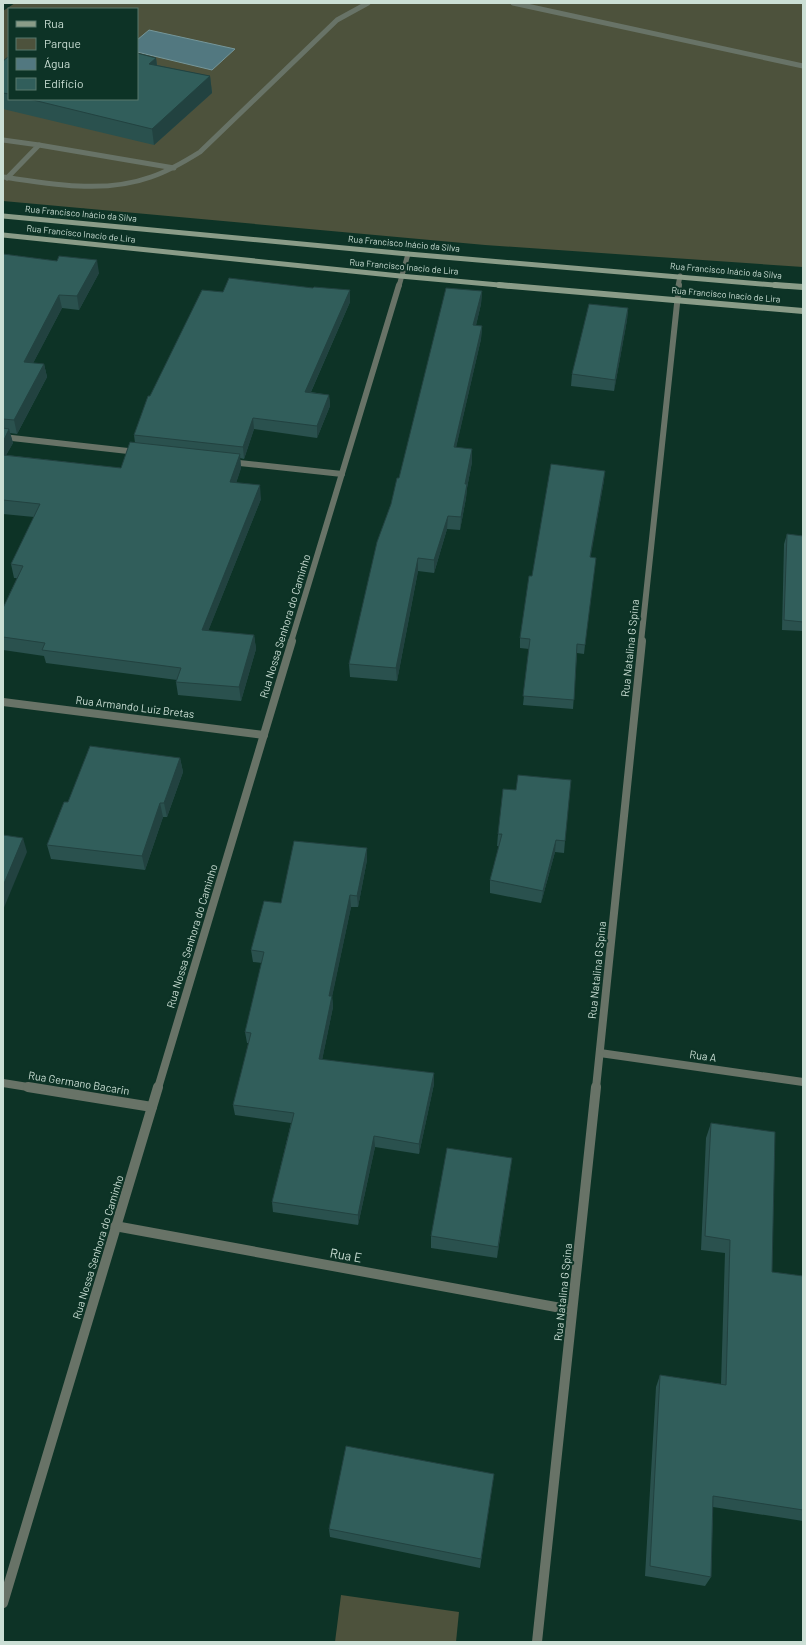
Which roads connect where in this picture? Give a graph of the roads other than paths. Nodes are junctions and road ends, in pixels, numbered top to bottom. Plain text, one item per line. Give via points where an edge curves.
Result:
1 (368, 3) edge
2 (513, 3) edge
3 (803, 66) edge
4 (3, 140) edge
5 (39, 145) junction
6 (174, 168) junction
7 (5, 178) edge
8 (3, 216) edge
9 (3, 235) edge
10 (408, 254) junction
11 (400, 276) junction
12 (680, 276) junction
13 (803, 287) edge
14 (676, 300) junction
15 (803, 311) edge
16 (3, 437) edge
17 (145, 453) edge
18 (224, 461) edge
19 (342, 474) junction
20 (3, 702) edge
21 (264, 735) junction
22 (600, 1053) junction
23 (803, 1082) edge
24 (3, 1083) edge
25 (152, 1107) junction
26 (115, 1226) junction
27 (572, 1310) junction
28 (3, 1603) edge
29 (537, 1642) edge

1 - 6 street via 337,20 200,152
2 - 3 street
4 - 5 street
5 - 6 street
5 - 7 street via 22,165
6 - 7 street via 132,184 112,186 88,187
8 - 10 street, Rua Francisco Inácio da Silva
9 - 11 street, Rua Francisco Inacio de Lira
10 - 11 street, Rua Nossa Senhora do Caminho
10 - 12 street, Rua Francisco Inácio da Silva
11 - 14 street, Rua Francisco Inacio de Lira
11 - 19 street, Rua Nossa Senhora do Caminho
12 - 13 street, Rua Francisco Inácio da Silva
12 - 14 street, Rua Natalina G Spina
14 - 15 street, Rua Francisco Inacio de Lira
14 - 22 street, Rua Natalina G Spina
16 - 17 street
18 - 19 street
19 - 21 street, Rua Nossa Senhora do Caminho
20 - 21 street, Rua Armando Luiz Bretas
21 - 25 street, Rua Nossa Senhora do Caminho
22 - 23 street, Rua A
22 - 27 street, Rua Natalina G Spina
24 - 25 street, Rua Germano Bacarin
25 - 26 street, Rua Nossa Senhora do Caminho
26 - 27 street, Rua E
26 - 28 street, Rua Nossa Senhora do Caminho
27 - 29 street, Rua Natalina G Spina

